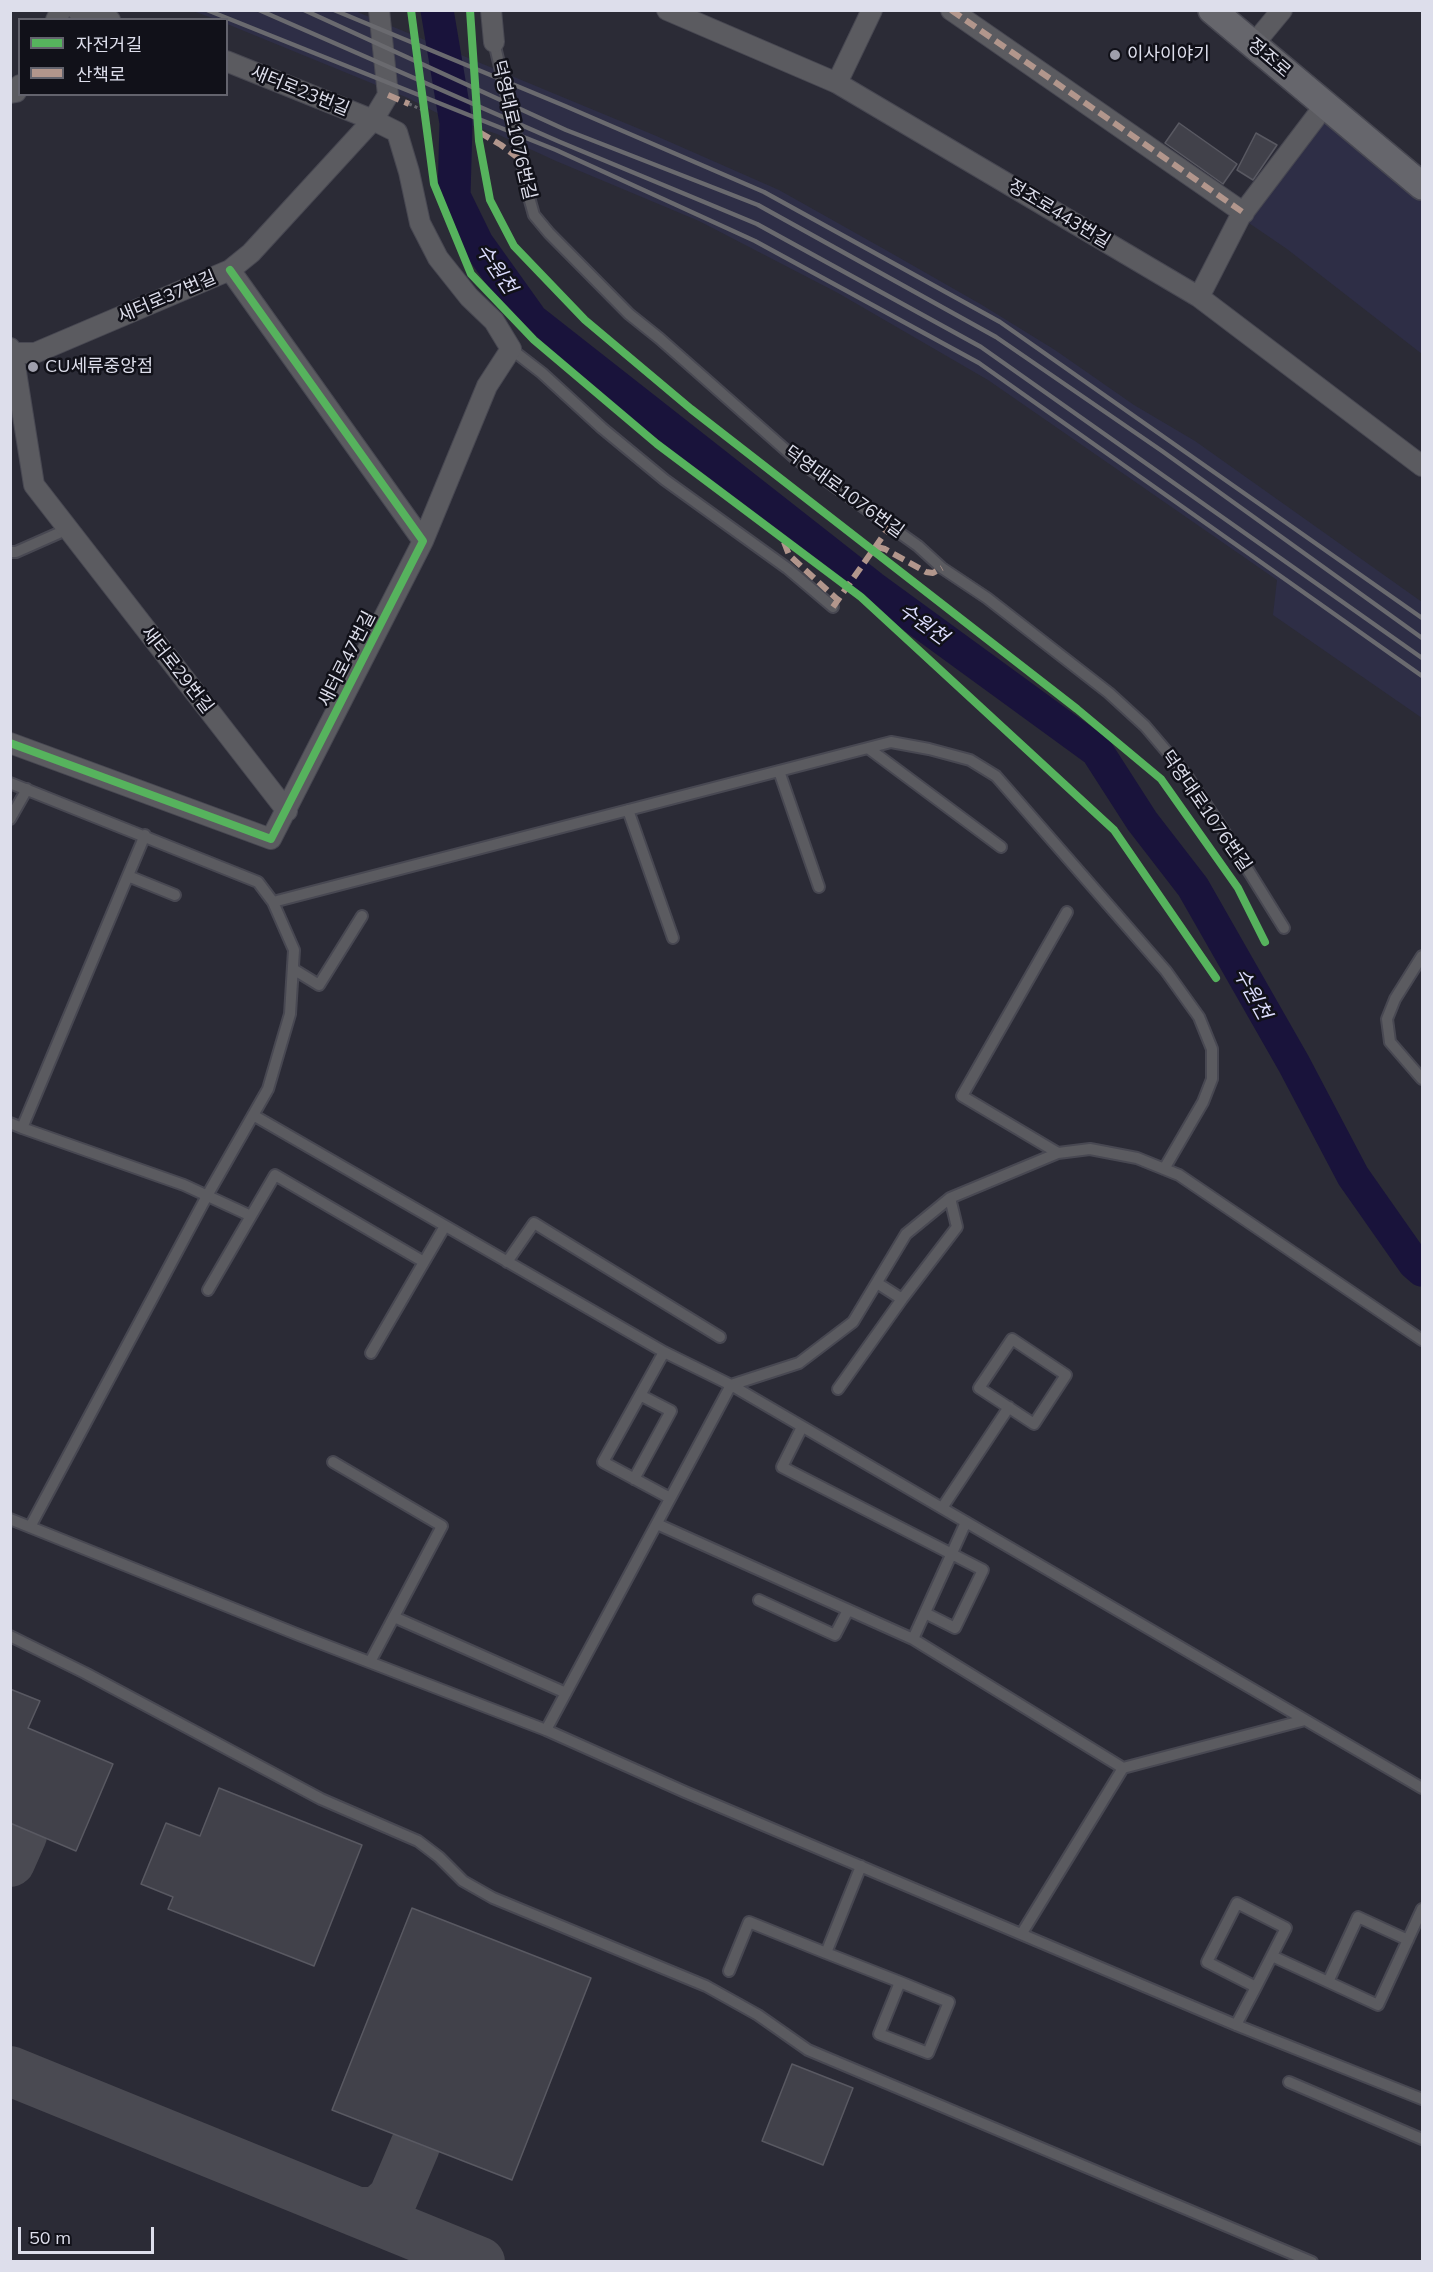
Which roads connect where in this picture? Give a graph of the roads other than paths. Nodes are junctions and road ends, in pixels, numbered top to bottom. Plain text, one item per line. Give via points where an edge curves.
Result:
1 (76, 10) edge
2 (379, 10) edge
3 (491, 10) edge
4 (666, 10) edge
5 (872, 10) edge
6 (951, 10) edge
7 (1212, 10) edge
8 (1282, 10) edge
9 (103, 18) edge
10 (494, 42) joint
11 (1253, 45) junction
12 (228, 62) edge
13 (837, 82) junction
14 (1325, 105) junction
15 (373, 120) junction
16 (1422, 186) edge
17 (1242, 215) junction
18 (230, 270) junction
19 (1199, 297) junction
20 (511, 349) junction
21 (11, 352) edge
22 (1422, 465) edge
23 (68, 529) junction
24 (423, 541) junction
25 (10, 552) edge
26 (833, 607) dead end
27 (10, 743) edge
28 (868, 748) junction
29 (779, 771) junction
30 (10, 783) edge
31 (27, 789) junction
32 (628, 810) junction
33 (287, 811) junction
34 (10, 819) edge
35 (145, 836) junction
36 (1001, 847) dead end
37 (128, 876) junction
38 (819, 887) dead end
39 (175, 895) dead end
40 (273, 902) junction
41 (1067, 912) dead end
42 (362, 916) dead end
43 (1284, 927) dead end
44 (673, 938) dead end
45 (1422, 956) edge
46 (293, 969) junction
47 (1422, 1079) edge
48 (253, 1115) junction
49 (10, 1123) edge
50 (22, 1128) junction
51 (1058, 1153) junction
52 (1164, 1169) junction
53 (208, 1194) junction
54 (950, 1198) junction
55 (251, 1216) junction
56 (445, 1226) junction
57 (424, 1262) junction
58 (507, 1262) junction
59 (877, 1283) junction
60 (208, 1290) dead end
61 (902, 1299) junction
62 (720, 1337) dead end
63 (1422, 1340) edge
64 (663, 1352) junction
65 (371, 1353) dead end
66 (731, 1385) junction
67 (838, 1389) dead end
68 (640, 1395) junction
69 (1009, 1407) junction
70 (802, 1427) junction
71 (333, 1462) dead end
72 (634, 1479) junction
73 (670, 1498) junction
74 (942, 1508) junction
75 (10, 1519) edge
76 (966, 1522) junction
77 (657, 1524) junction
78 (30, 1527) junction
79 (951, 1554) junction
80 (759, 1600) dead end
81 (848, 1610) junction
82 (925, 1613) junction
83 (394, 1617) junction
84 (10, 1636) edge
85 (913, 1639) junction
86 (370, 1662) junction
87 (566, 1693) junction
88 (1305, 1720) junction
89 (546, 1730) junction
90 (1123, 1768) junction
91 (1422, 1788) edge
92 (861, 1866) junction
93 (1422, 1910) edge
94 (1419, 1927) edge
95 (1022, 1933) junction
96 (1408, 1940) junction
97 (826, 1953) junction
98 (1272, 1956) junction
99 (729, 1971) dead end
100 (900, 1982) junction
101 (1328, 1982) junction
102 (1256, 1987) junction
103 (1236, 2025) junction
104 (1289, 2082) dead end
105 (1422, 2099) edge
106 (1422, 2139) edge
107 (1312, 2262) edge

1 - 9 street
2 - 15 street, 새터로37번길 via 388,95
3 - 10 street, 덕영대로1076번길
4 - 13 street, 정조로443번길
5 - 13 street
6 - 17 street
7 - 11 street, 정조로
8 - 11 street
10 - 43 lane, 덕영대로1076번길 via 534,215 549,233 629,314 796,459 987,598 1145,726 1185,773
11 - 14 street, 정조로
12 - 15 street, 새터로23번길
13 - 19 street, 정조로443번길
14 - 16 street, 정조로
14 - 17 street
15 - 18 street, 새터로37번길 via 251,253
15 - 20 street, 새터로23번길 via 397,132 420,223 438,258 494,321
17 - 19 street
18 - 21 street, 새터로37번길 via 34,353
18 - 24 street
19 - 22 street, 정조로443번길
20 - 24 street, 새터로47번길 via 487,386
20 - 26 lane via 665,480 787,568
21 - 23 street, 새터로29번길 via 34,485
23 - 25 lane
23 - 33 street, 새터로29번길
24 - 33 street, 새터로47번길
27 - 33 street, 새터로47번길 via 271,839
28 - 29 lane
28 - 36 lane
28 - 52 lane via 891,742 929,748 970,760 996,776 1166,971 1199,1017 1212,1049 1212,1079
29 - 32 lane
29 - 38 lane
30 - 31 lane
31 - 34 lane
31 - 35 lane
32 - 40 lane
32 - 44 lane
35 - 37 lane
35 - 40 lane via 258,882
37 - 39 lane
37 - 50 lane
40 - 46 lane via 294,950
41 - 51 lane via 962,1096
42 - 46 lane via 319,985
45 - 47 lane via 1387,1019 1390,1042
46 - 48 lane via 291,1014 268,1089
48 - 53 lane
48 - 56 lane
49 - 50 lane
50 - 53 lane
51 - 52 lane via 1090,1149 1137,1158
51 - 54 lane
52 - 63 lane via 1179,1175
53 - 55 lane
53 - 78 lane
54 - 59 lane via 906,1234
54 - 61 lane via 957,1227
55 - 57 lane via 275,1175
55 - 60 lane
56 - 57 lane
56 - 58 lane
57 - 65 lane
58 - 62 lane via 534,1223
58 - 64 lane
59 - 61 lane
59 - 66 lane via 853,1322 799,1363
61 - 67 lane
64 - 66 lane
64 - 68 lane
66 - 70 lane
66 - 73 lane
68 - 72 lane via 603,1462
68 - 72 lane via 671,1411
69 - 69 lane via 1034,1424 1066,1375 1012,1339 979,1388
69 - 74 lane
70 - 74 lane
70 - 79 lane via 782,1467
71 - 83 lane via 442,1526
72 - 73 lane
73 - 77 lane
74 - 76 lane
75 - 78 lane
76 - 79 lane
76 - 88 lane
77 - 81 lane
77 - 87 lane
78 - 86 lane
79 - 82 lane
79 - 82 lane via 983,1570 955,1628
80 - 81 lane via 835,1635
81 - 85 lane
82 - 85 lane
83 - 86 lane
83 - 87 lane
84 - 107 lane via 321,1799 418,1841 463,1881 493,1898 706,1986 758,2014 808,2050
85 - 90 lane
86 - 89 lane
87 - 89 lane
88 - 90 lane
88 - 91 lane
89 - 92 lane
90 - 95 lane
92 - 95 lane
92 - 97 lane
93 - 94 lane
94 - 96 lane
95 - 103 lane
96 - 101 lane via 1358,1917
96 - 101 lane via 1378,2005
97 - 99 lane via 749,1922
97 - 100 lane
98 - 101 lane
98 - 102 lane
98 - 102 lane via 1286,1928 1237,1903 1207,1962
100 - 100 lane via 948,2002 928,2053 879,2034
102 - 103 lane
103 - 105 lane
104 - 106 lane

